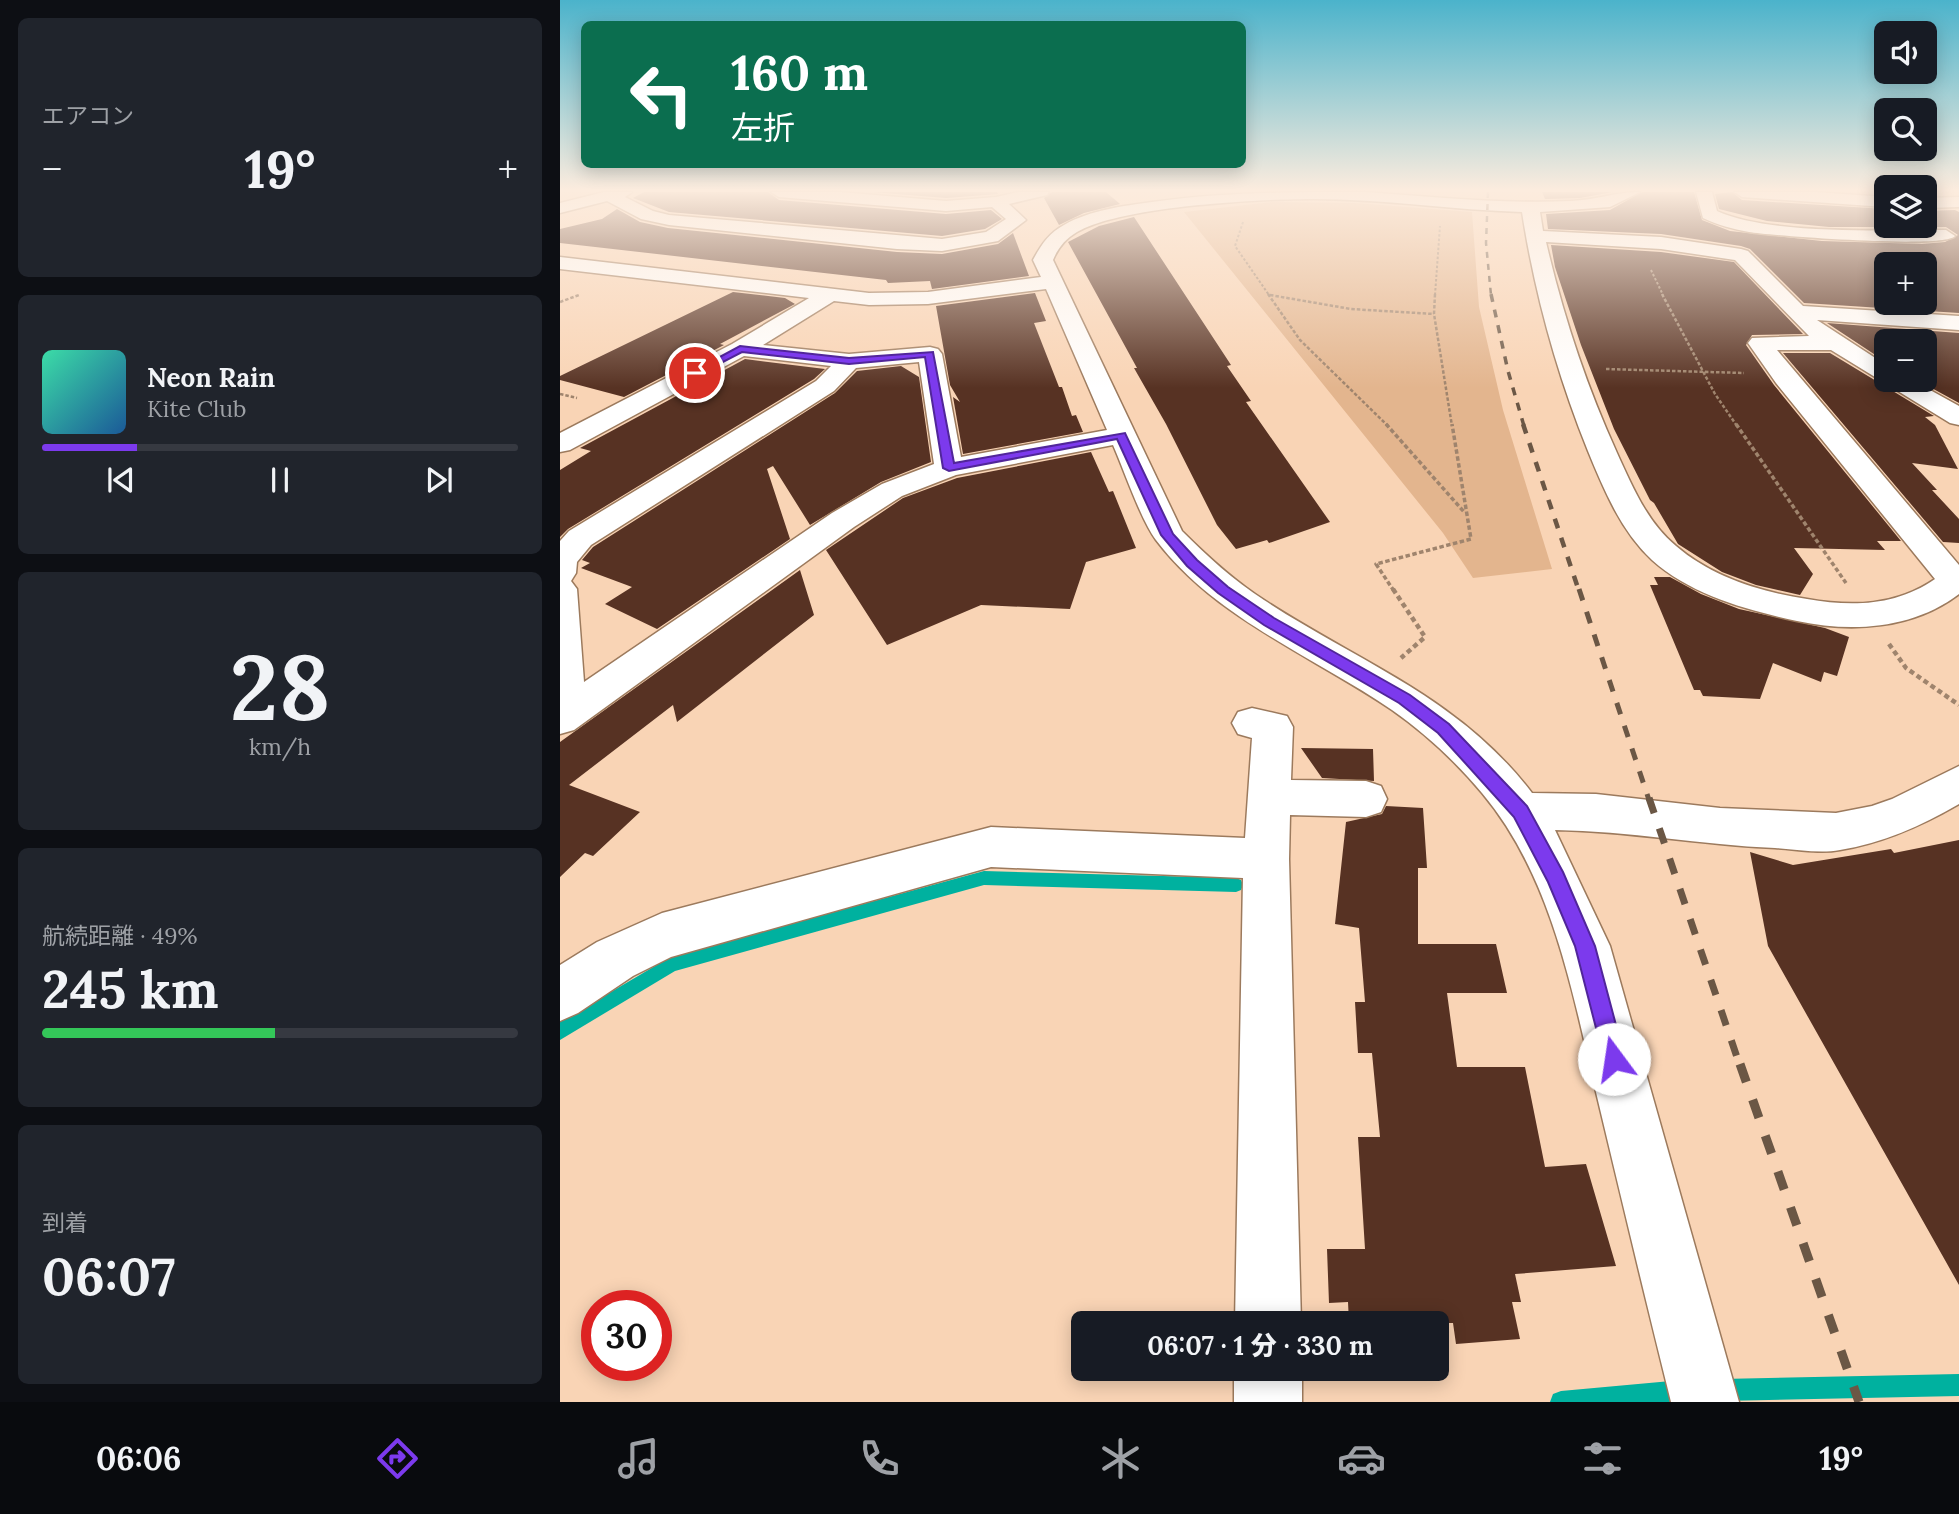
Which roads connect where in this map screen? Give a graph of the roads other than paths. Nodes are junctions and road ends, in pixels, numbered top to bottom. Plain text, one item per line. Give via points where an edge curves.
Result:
1 (933, 257) edge
2 (1044, 257) edge
3 (1539, 257) edge
4 (1743, 257) edge
5 (560, 263) edge
6 (928, 264) dead end
7 (1051, 282) junction
8 (829, 295) junction
9 (1796, 312) junction
10 (1959, 323) edge
11 (1833, 343) junction
12 (740, 349) junction
13 (849, 361) junction
14 (1874, 368) edge
15 (1916, 392) edge
16 (1959, 417) edge
17 (1121, 435) junction
18 (560, 444) edge
19 (949, 468) junction
20 (560, 573) edge
21 (1957, 580) edge
22 (560, 589) edge
23 (564, 717) edge
24 (1252, 723) dead end
25 (1959, 783) edge
26 (1270, 797) junction
27 (1366, 799) dead end
28 (1520, 811) junction
29 (1266, 859) junction
30 (560, 995) edge
31 (1268, 1311) edge
32 (1698, 1374) edge

1 - 6 street
2 - 7 street
3 - 21 street via 1544,287 1583,408 1638,526 1665,554 1699,575 1773,605 1818,614 1897,612
4 - 9 street
5 - 8 street
7 - 8 street
7 - 17 street
8 - 12 street
9 - 10 street
9 - 11 street
11 - 14 street
11 - 21 street via 1760,343
12 - 13 street
12 - 18 street
13 - 19 street via 930,354
13 - 20 street via 825,386 580,538 561,561
15 - 16 street
17 - 19 street
17 - 28 street via 1167,535 1192,563 1269,621 1404,699 1444,728
19 - 23 street via 892,490 842,520
22 - 23 street
24 - 26 street via 1273,727
25 - 28 street via 1907,812 1836,832
26 - 27 street
26 - 29 street
28 - 32 street via 1585,946
29 - 30 street via 991,847 662,936 615,959
29 - 31 street

